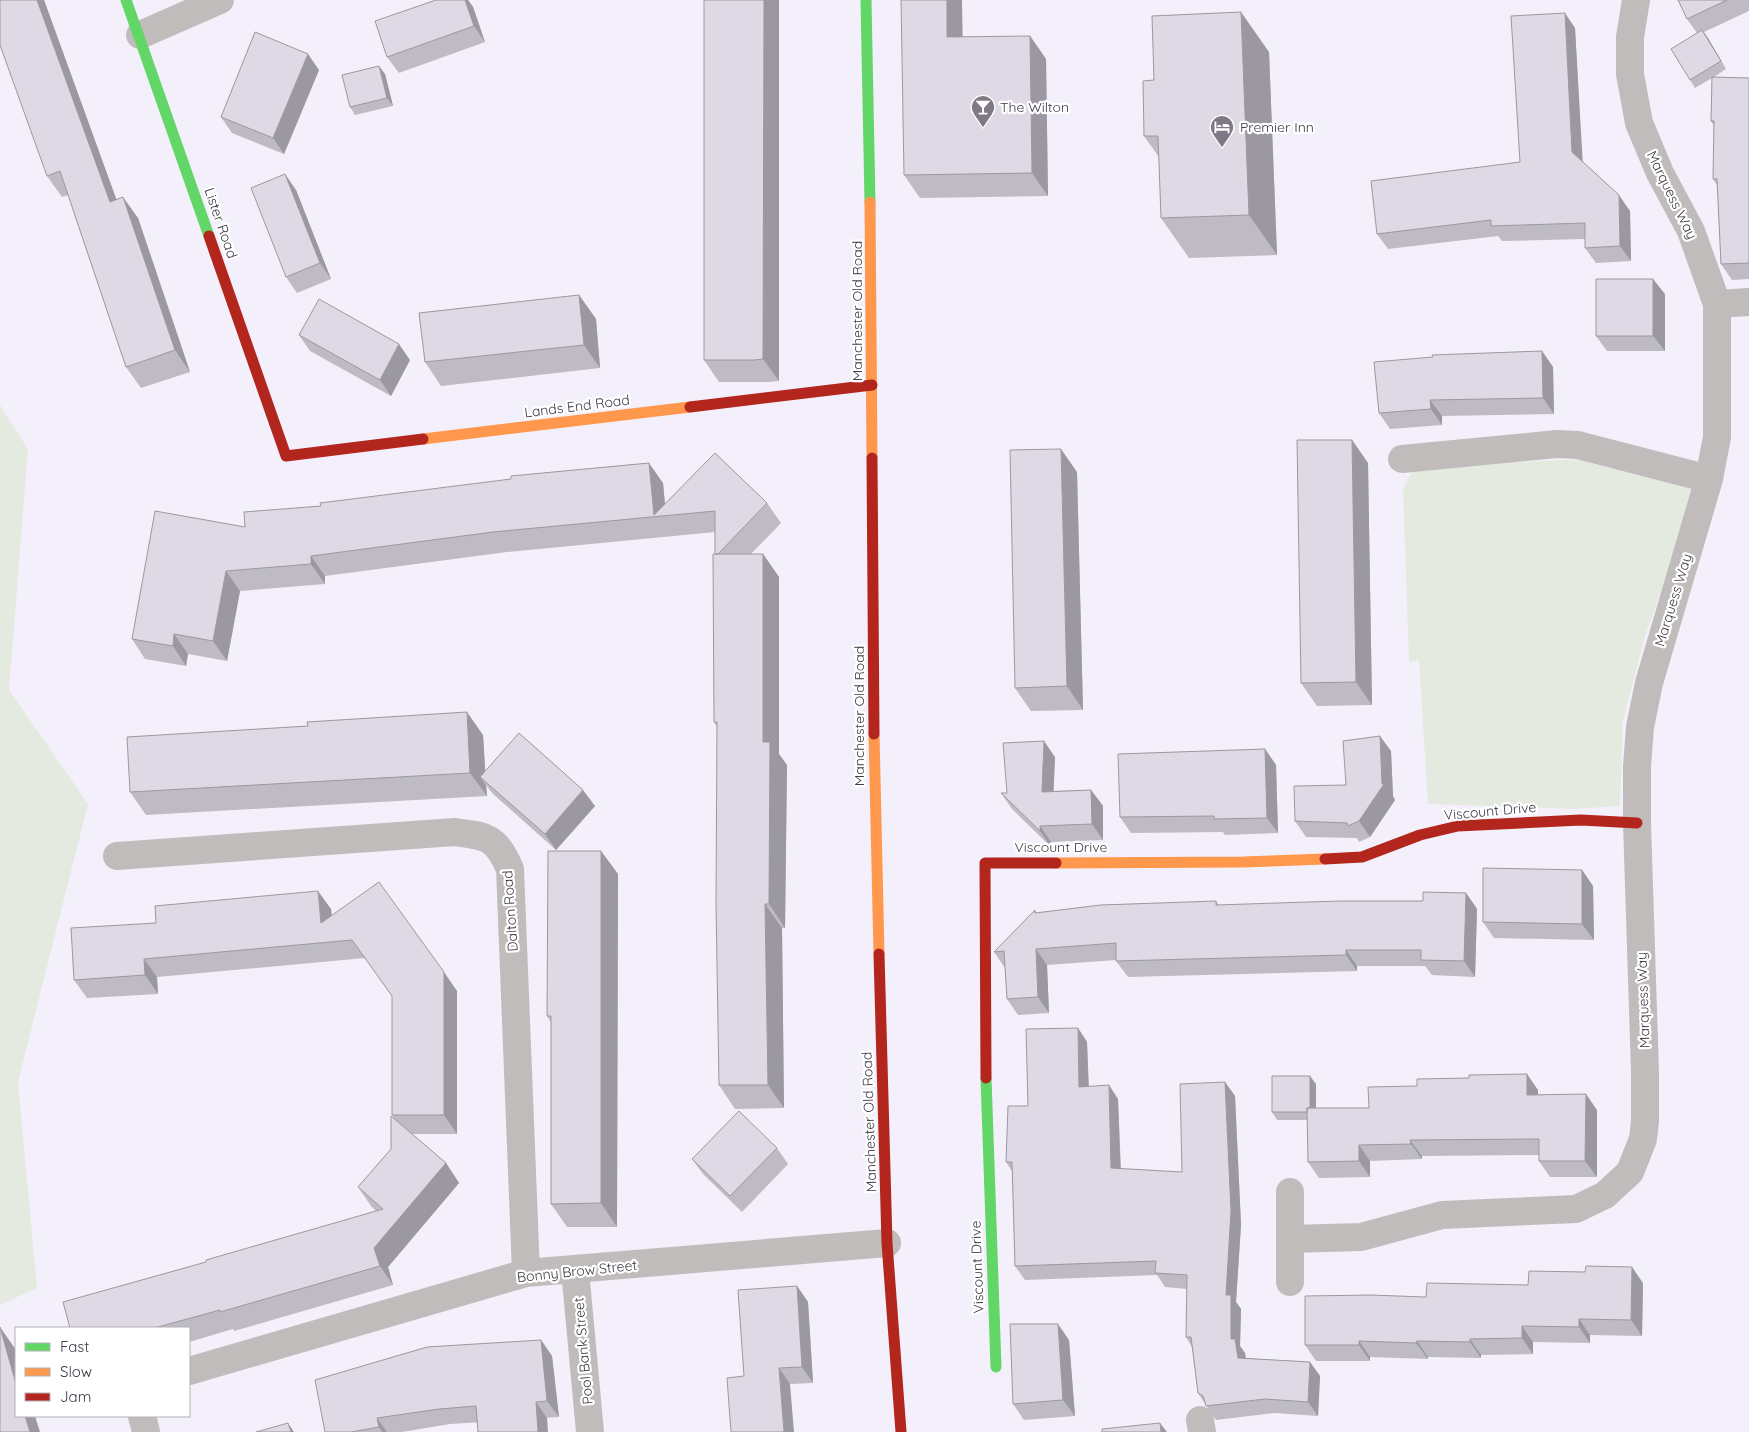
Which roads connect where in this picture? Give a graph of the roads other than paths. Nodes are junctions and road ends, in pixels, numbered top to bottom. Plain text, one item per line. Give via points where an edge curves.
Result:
1 (126, 0) edge
2 (220, 0) edge
3 (866, 0) edge
4 (1636, 0) edge
5 (140, 35) junction
6 (1749, 302) edge
7 (1717, 304) junction
8 (872, 385) junction
9 (286, 456) joint
10 (1402, 459) dead end
11 (1709, 479) junction
12 (1637, 823) junction
13 (117, 856) dead end
14 (1290, 1192) dead end
15 (1290, 1239) junction
16 (887, 1243) junction
17 (575, 1270) junction
18 (526, 1273) junction
19 (1290, 1282) dead end
20 (996, 1367) dead end
21 (190, 1371) edge
22 (142, 1417) edge
23 (146, 1432) edge
24 (590, 1432) edge
25 (901, 1432) edge

1 - 5 street, Lister Road
2 - 5 street
3 - 8 street, Manchester Old Road
4 - 7 street, Marquess Way via 1630,37 1630,74 1639,123 1660,174 1691,231
5 - 9 street, Lister Road
6 - 7 street
7 - 11 street, Marquess Way via 1717,437
8 - 9 street, Lands End Road
8 - 16 street, Manchester Old Road via 875,831
10 - 11 street via 1556,444 1578,445
11 - 12 street, Marquess Way via 1649,683 1638,746
12 - 15 street, Marquess Way via 1645,1102 1643,1139 1630,1172 1606,1195 1576,1209 1442,1215 1361,1236
12 - 20 street, Viscount Drive via 1581,820 1458,826 1420,835 1362,857 1243,862 985,863 986,1086
13 - 18 street, Dalton Road via 455,832 484,836 502,850 510,869
14 - 15 street
15 - 19 street
16 - 17 street, Bonny Brow Street
16 - 25 street, Manchester Old Road
17 - 18 street, Bonny Brow Street
17 - 24 street, Pool Bank Street
18 - 21 street, Bonny Brow Street
22 - 23 street

